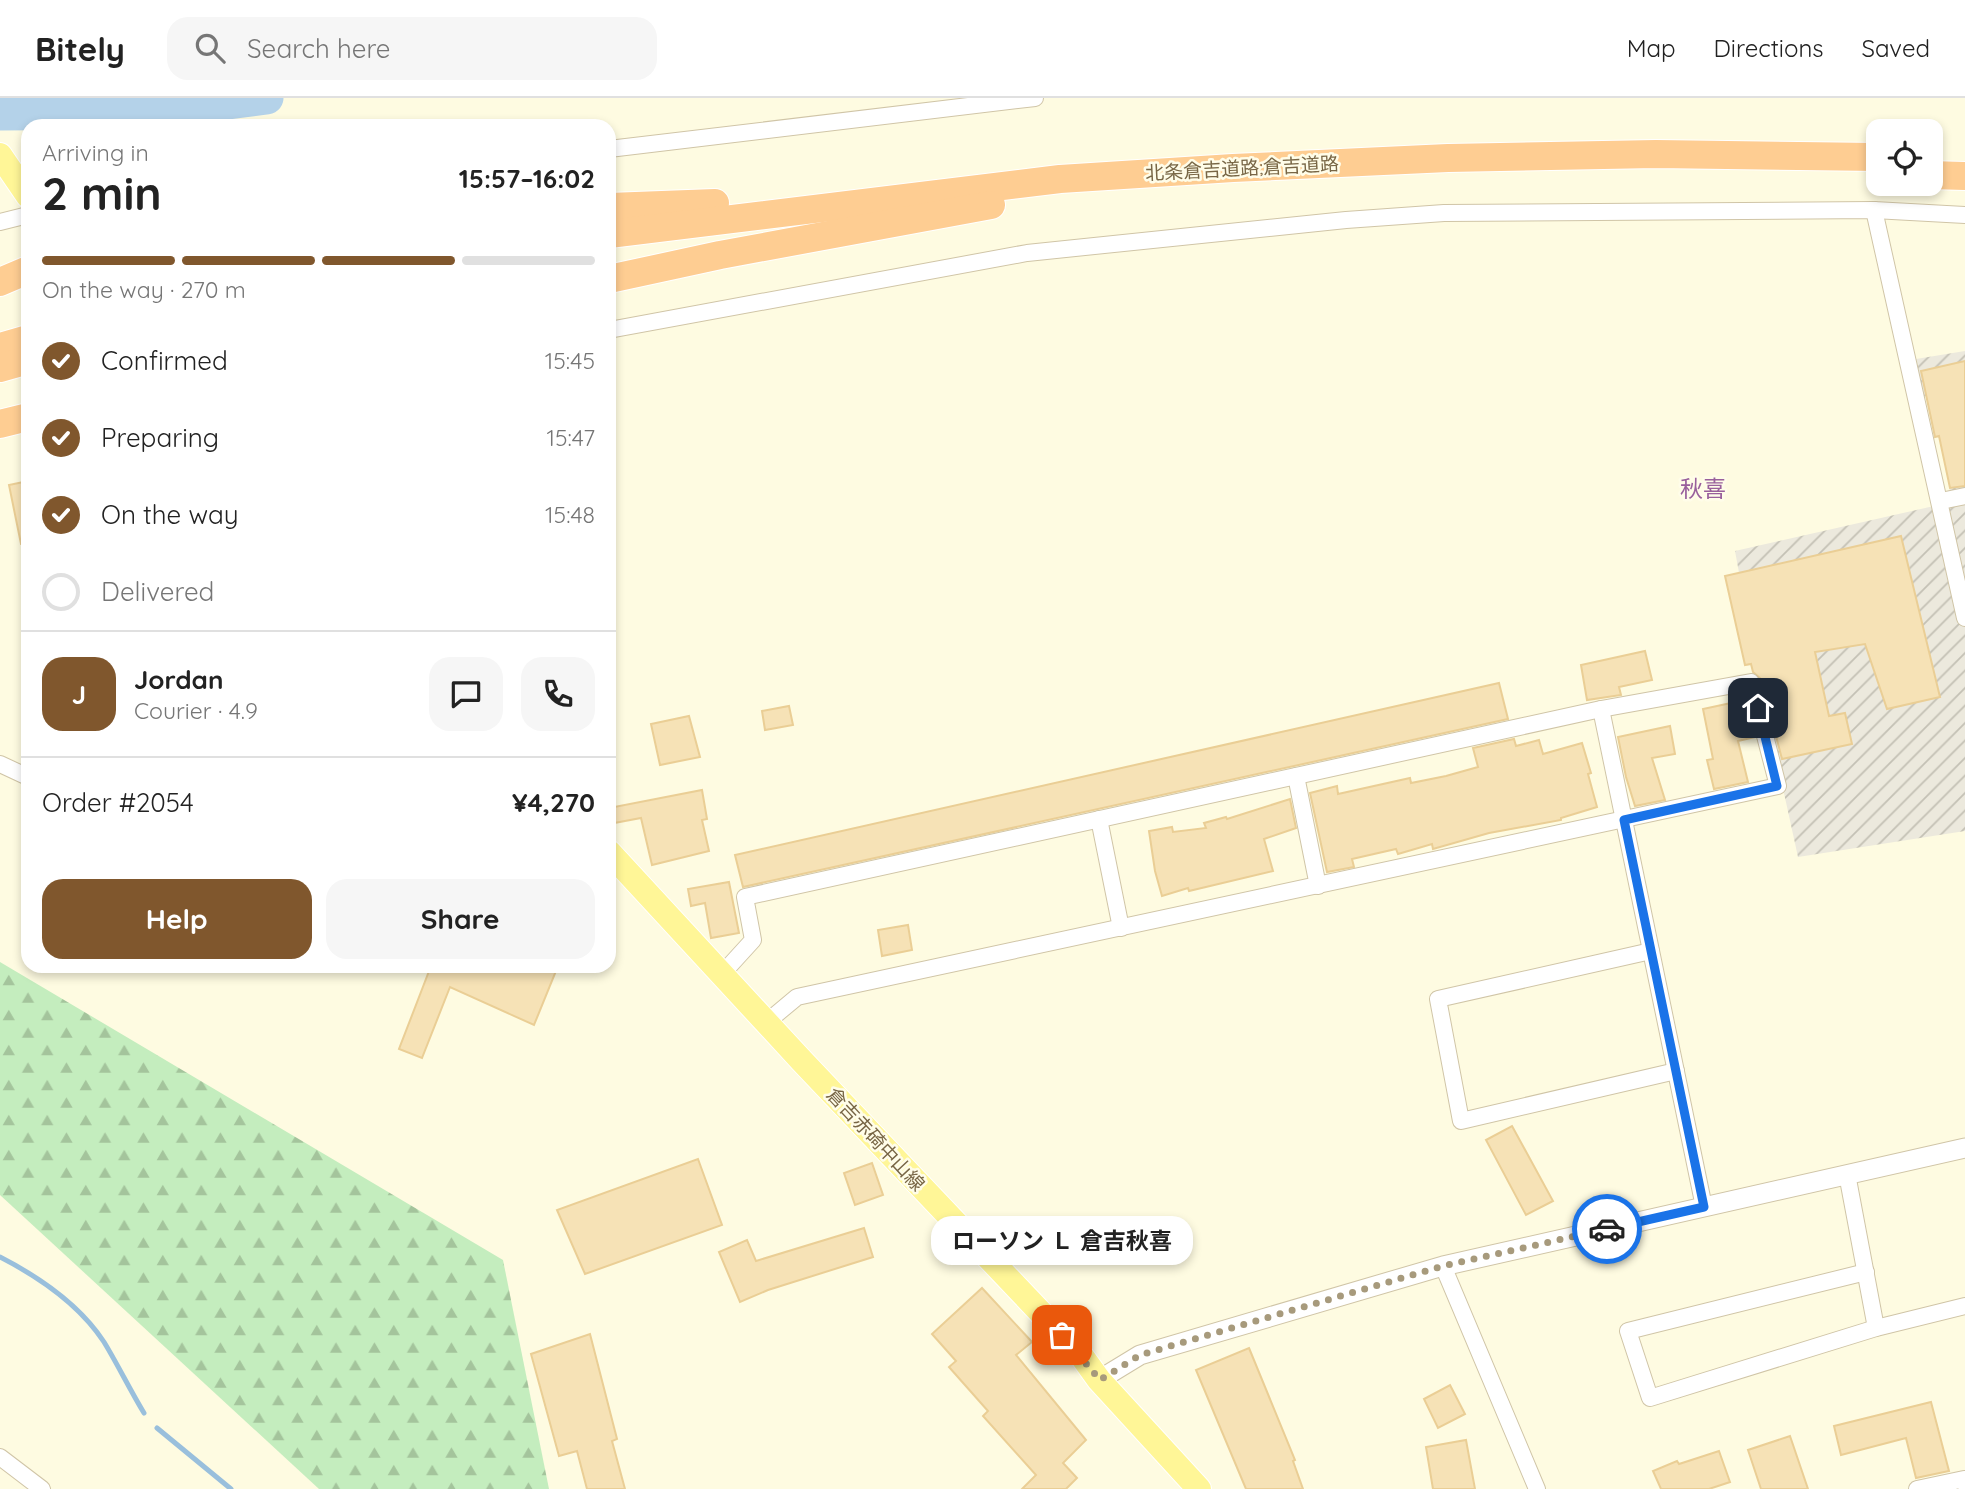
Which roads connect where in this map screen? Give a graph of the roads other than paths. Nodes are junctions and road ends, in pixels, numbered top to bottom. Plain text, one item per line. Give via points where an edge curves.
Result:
1 (1035, 98) edge
2 (616, 148) edge
3 (0, 155) edge
4 (1866, 157) edge
5 (1943, 158) edge
6 (1965, 159) edge
7 (1866, 174) edge
8 (1943, 175) edge
9 (1965, 176) edge
10 (21, 194) edge
11 (890, 198) junction
12 (991, 205) junction
13 (21, 207) edge
14 (616, 207) edge
15 (21, 209) edge
16 (1874, 210) junction
17 (0, 212) edge
18 (1965, 215) edge
19 (0, 222) edge
20 (616, 233) edge
21 (616, 249) edge
22 (21, 273) edge
23 (616, 277) edge
24 (0, 282) edge
25 (616, 329) edge
26 (21, 341) edge
27 (0, 347) edge
28 (21, 362) edge
29 (0, 368) edge
30 (21, 419) edge
31 (0, 424) edge
32 (1965, 496) edge
33 (1941, 501) junction
34 (1965, 618) edge
35 (1601, 709) junction
36 (0, 764) edge
37 (21, 774) edge
38 (1296, 776) junction
39 (1099, 819) junction
40 (1624, 820) junction
41 (616, 860) edge
42 (1318, 886) junction
43 (1121, 928) junction
44 (1651, 951) junction
45 (722, 974) junction
46 (766, 1022) junction
47 (1675, 1071) junction
48 (1965, 1147) edge
49 (1847, 1174) junction
50 (1704, 1207) junction
51 (1443, 1266) junction
52 (1866, 1272) junction
53 (1965, 1306) edge
54 (1876, 1328) junction
55 (1100, 1380) junction
56 (0, 1457) edge
57 (1965, 1484) edge
58 (41, 1489) edge
59 (1199, 1489) edge
60 (1537, 1489) edge
61 (1917, 1489) edge

1 - 2 street
3 - 10 main road
4 - 11 highway, 北条倉吉道路;倉吉道路 via 1656,154 1220,168 1060,179
5 - 6 highway
7 - 12 highway, 北条倉吉道路;倉吉道路 via 1654,170 1463,175 1234,186
8 - 9 highway
11 - 14 highway
11 - 20 highway, 北条倉吉道路;倉吉道路
12 - 21 highway, 北条倉吉道路;倉吉道路 via 752,229
12 - 23 highway
13 - 17 street
15 - 19 street
16 - 18 street
16 - 25 street via 1444,213 1346,220 1027,253
16 - 33 street
22 - 24 highway
26 - 27 highway
28 - 29 highway
30 - 31 highway
32 - 33 street
33 - 34 street
35 - 38 street
35 - 40 street
35 - 40 street via 1751,682 1777,786
36 - 37 street
38 - 39 street
38 - 42 street
39 - 43 street
39 - 45 street via 745,897 753,940
40 - 42 street
40 - 44 street
41 - 45 main road, 倉吉赤碕中山線
42 - 43 street
43 - 46 street via 797,996
44 - 47 street
44 - 47 street via 1438,999 1461,1121
45 - 46 main road, 倉吉赤碕中山線
46 - 55 main road, 倉吉赤碕中山線
47 - 50 street
48 - 49 street
49 - 50 street
49 - 52 street
50 - 51 street
51 - 55 street via 1140,1355
51 - 60 street
52 - 54 street
52 - 54 street via 1628,1331 1650,1398
53 - 54 street
55 - 59 main road, 倉吉赤碕中山線
56 - 58 street
57 - 61 street via 1964,1479

